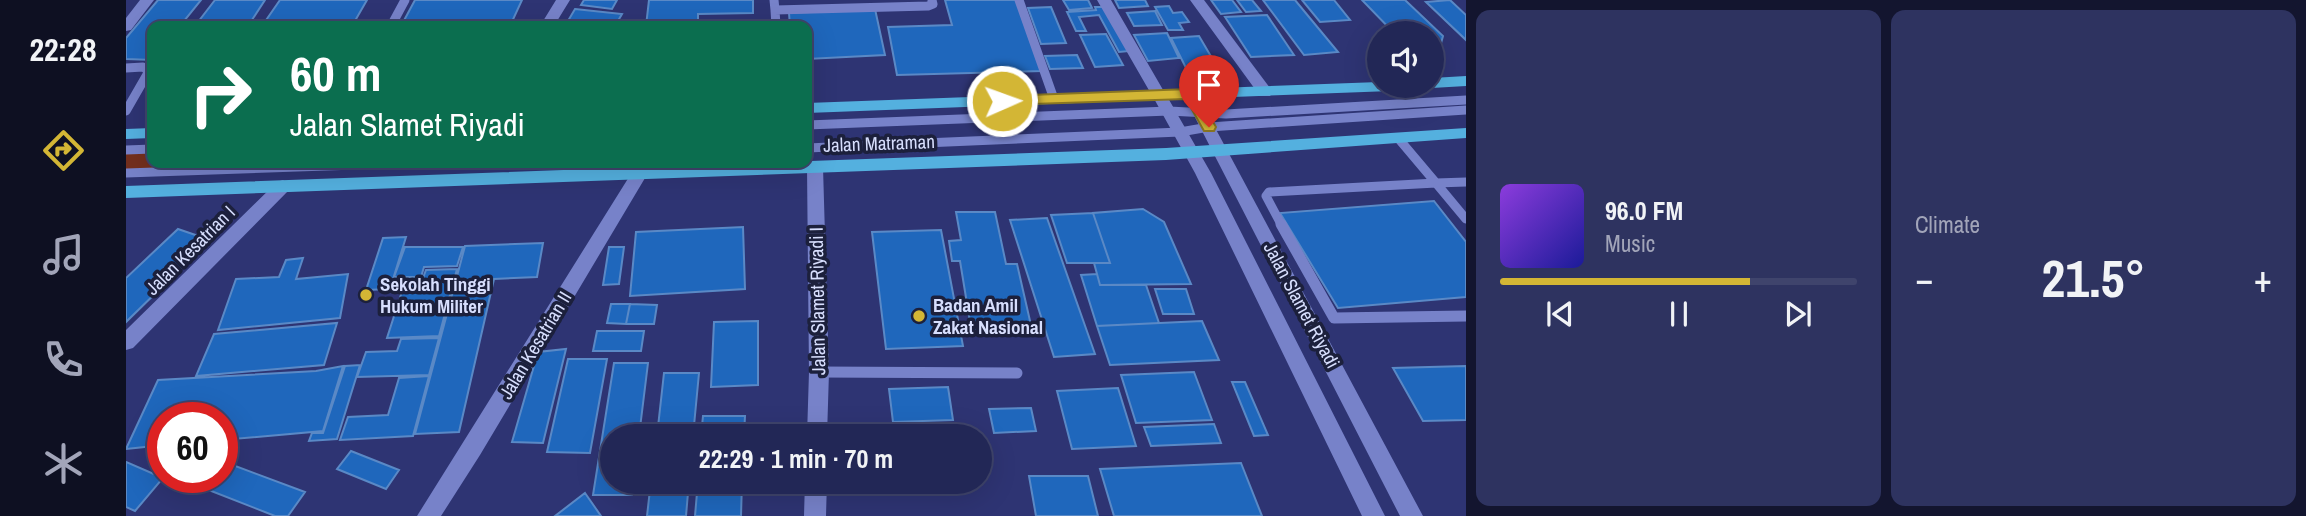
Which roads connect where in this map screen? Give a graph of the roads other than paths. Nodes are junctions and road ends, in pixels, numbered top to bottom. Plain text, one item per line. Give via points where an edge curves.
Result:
1 (147, 0) edge
2 (405, 0) edge
3 (564, 0) edge
4 (775, 0) edge
5 (932, 0) edge
6 (1019, 0) edge
7 (1104, 0) edge
8 (1197, 0) edge
9 (775, 10) junction
10 (394, 21) edge
11 (550, 21) edge
12 (776, 21) edge
13 (126, 27) edge
14 (126, 68) edge
15 (147, 70) edge
16 (147, 75) edge
17 (1466, 81) edge
18 (1444, 82) edge
19 (126, 87) edge
20 (140, 87) junction
21 (1367, 87) edge
22 (1265, 92) junction
23 (1190, 94) junction
24 (1159, 95) junction
25 (1054, 99) junction
26 (1466, 100) edge
27 (812, 108) edge
28 (1466, 110) edge
29 (126, 111) edge
30 (1169, 111) junction
31 (1205, 120) junction
32 (812, 125) edge
33 (1180, 132) junction
34 (147, 133) edge
35 (1466, 133) edge
36 (126, 134) edge
37 (1398, 138) junction
38 (812, 148) edge
39 (147, 149) edge
40 (126, 150) edge
41 (1222, 151) junction
42 (1192, 153) junction
43 (812, 167) edge
44 (815, 167) junction
45 (270, 168) edge
46 (786, 168) edge
47 (126, 173) edge
48 (640, 173) junction
49 (1466, 182) edge
50 (1436, 183) junction
51 (283, 186) junction
52 (126, 192) edge
53 (1466, 219) edge
54 (1466, 316) edge
55 (126, 342) edge
56 (819, 372) junction
57 (1017, 373) dead end
58 (817, 424) edge
59 (816, 494) edge
60 (428, 516) edge
61 (815, 516) edge
62 (1374, 516) edge
63 (1412, 516) edge

1 - 13 street
2 - 10 lane
3 - 11 street
4 - 9 lane
5 - 9 lane via 928,6
6 - 25 lane
7 - 24 street, Jalan Slamet Riyadi
8 - 22 street
9 - 12 lane
14 - 15 lane
16 - 20 lane
17 - 18 main road
19 - 20 lane
20 - 29 lane
21 - 22 main road, Jalan Matraman
22 - 23 main road, Jalan Matraman
23 - 24 main road, Jalan Matraman
23 - 31 street, Jalan Slamet Riyadi
24 - 25 main road, Jalan Matraman
24 - 30 street, Jalan Slamet Riyadi
25 - 27 main road, Jalan Matraman
26 - 31 lane via 1226,114
28 - 31 lane
30 - 31 lane
30 - 32 lane
30 - 33 street, Jalan Slamet Riyadi
31 - 33 lane
31 - 41 street, Jalan Slamet Riyadi
33 - 38 lane
33 - 42 street, Jalan Slamet Riyadi
34 - 36 main road
35 - 37 main road, Jalan Matraman
37 - 41 main road, Jalan Matraman
37 - 50 lane
39 - 40 lane
41 - 42 main road, Jalan Matraman
41 - 63 street, Jalan Slamet Riyadi
42 - 44 main road, Jalan Matraman
42 - 62 street, Jalan Slamet Riyadi
43 - 44 main road, Jalan Matraman
44 - 56 street, Jalan Slamet Riyadi I
45 - 47 lane
46 - 48 main road, Jalan Matraman
48 - 51 main road, Jalan Matraman
48 - 60 street, Jalan Kesatrian II
49 - 50 lane
50 - 53 lane
50 - 54 lane via 1269,192 1266,201 1335,318
51 - 52 main road, Jalan Matraman
51 - 55 street, Jalan Kesatrian I
56 - 57 lane
56 - 58 street, Jalan Slamet Riyadi I
59 - 61 street

